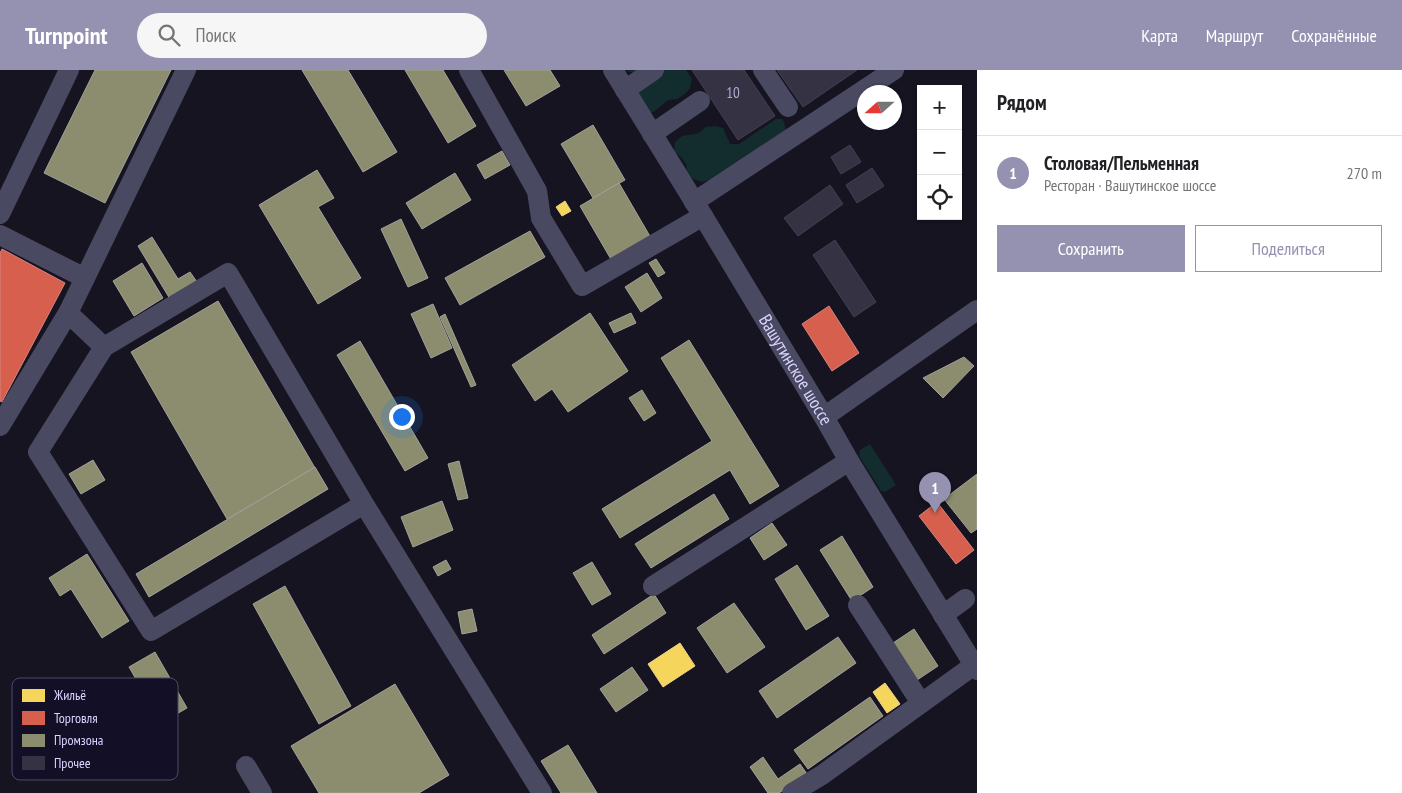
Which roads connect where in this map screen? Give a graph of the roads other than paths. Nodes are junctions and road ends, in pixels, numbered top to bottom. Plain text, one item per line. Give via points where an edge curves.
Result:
1 (69, 70) edge
2 (186, 70) edge
3 (469, 70) edge
4 (613, 70) edge
5 (654, 70) edge
6 (763, 70) edge
7 (894, 70) edge
8 (625, 90) junction
9 (700, 101) dead end
10 (788, 106) dead end
11 (652, 134) junction
12 (698, 209) junction
13 (0, 214) edge
14 (0, 234) edge
15 (85, 278) junction
16 (977, 310) edge
17 (68, 314) junction
18 (104, 348) junction
19 (824, 417) junction
20 (0, 426) edge
21 (848, 461) junction
22 (364, 504) junction
23 (653, 586) dead end
24 (964, 598) dead end
25 (858, 606) dead end
26 (943, 615) junction
27 (976, 668) edge
28 (921, 703) junction
29 (246, 766) dead end
30 (262, 793) edge
31 (542, 793) edge
32 (792, 793) edge

1 - 13 street
2 - 15 street
3 - 12 street via 537,190 541,218 582,286
4 - 8 street, Вашутинское шоссе
5 - 8 street
6 - 10 street
7 - 12 street
8 - 11 street, Вашутинское шоссе
9 - 11 street
11 - 12 street, Вашутинское шоссе
12 - 19 street, Вашутинское шоссе
14 - 15 street
15 - 17 street
16 - 19 street
17 - 18 street
17 - 20 street
18 - 22 street via 228,273
18 - 22 street via 38,452 151,631
19 - 21 street, Вашутинское шоссе
21 - 23 street
21 - 26 street, Вашутинское шоссе
22 - 31 street
24 - 26 street
25 - 28 street
26 - 27 street, Вашутинское шоссе
27 - 28 street
28 - 32 street via 825,782
29 - 30 street

